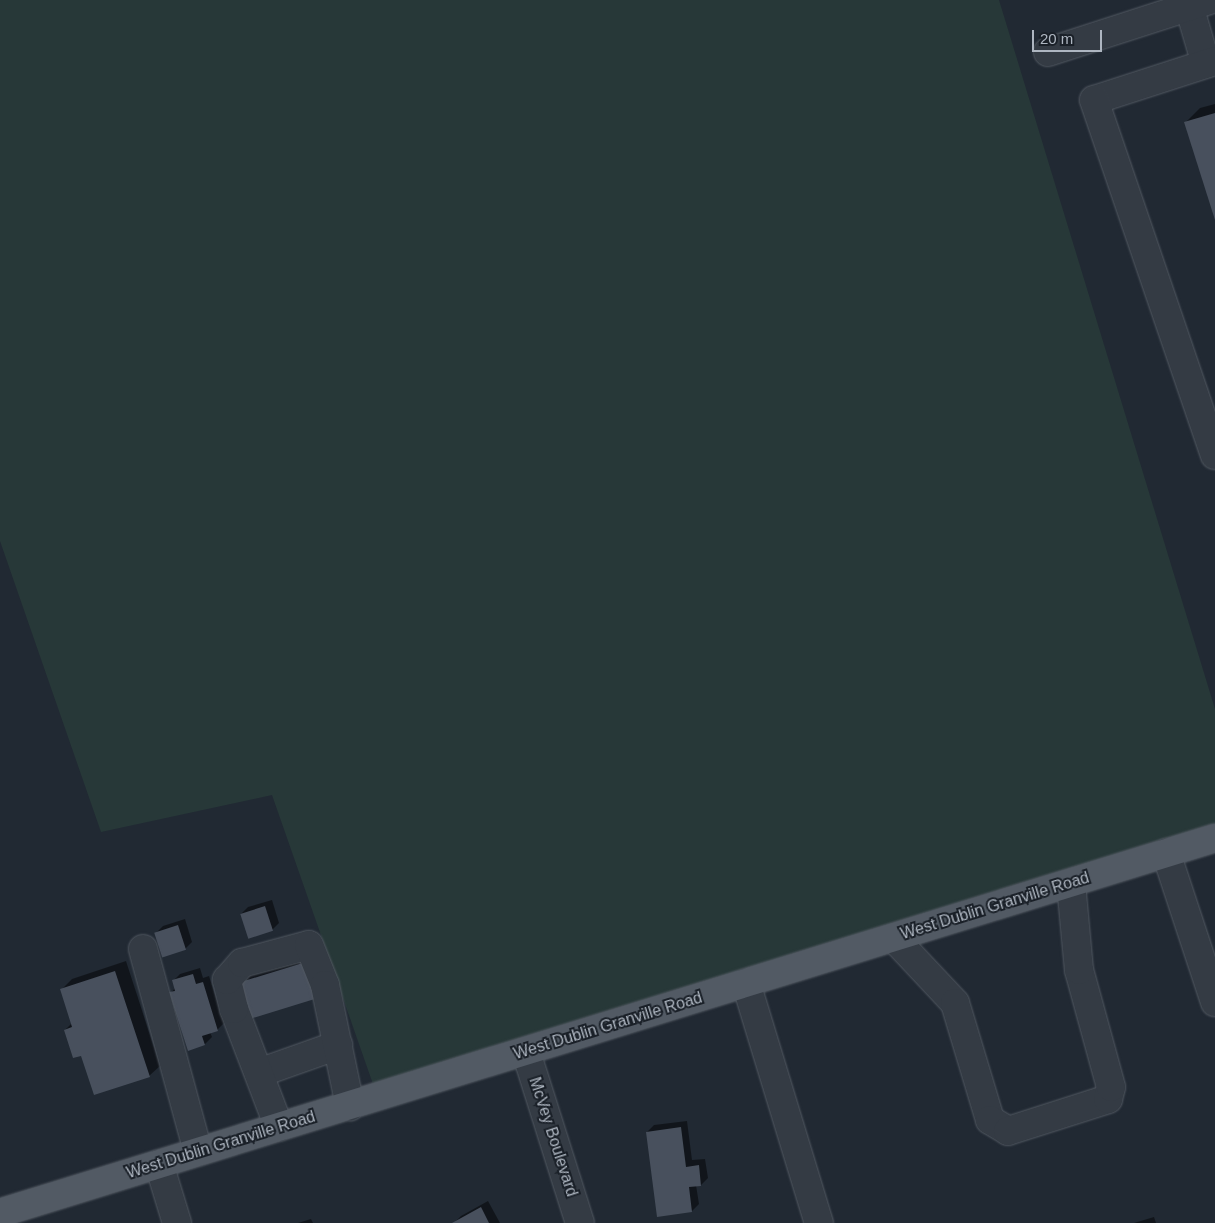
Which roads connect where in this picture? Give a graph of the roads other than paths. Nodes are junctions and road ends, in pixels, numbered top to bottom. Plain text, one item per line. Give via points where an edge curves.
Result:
1 (1199, 3) edge
2 (1048, 52) dead end
3 (1211, 62) edge
4 (1215, 455) edge
5 (1215, 838) edge
6 (1166, 853) junction
7 (1071, 883) junction
8 (894, 938) junction
9 (1206, 946) edge
10 (143, 949) dead end
11 (746, 984) junction
12 (1215, 1002) edge
13 (338, 1045) junction
14 (526, 1052) junction
15 (258, 1073) junction
16 (350, 1106) junction
17 (279, 1127) junction
18 (198, 1152) junction
19 (159, 1164) junction
20 (0, 1213) edge
21 (178, 1223) edge
22 (580, 1223) edge
23 (819, 1223) edge

1 - 2 street
1 - 3 street
3 - 4 street via 1094,100
5 - 6 main road, West Dublin Granville Road
6 - 7 main road, West Dublin Granville Road
6 - 9 street
7 - 8 main road, West Dublin Granville Road
7 - 8 street via 1079,970 1111,1087 1108,1099 1008,1131 990,1120 954,1003
8 - 11 main road, West Dublin Granville Road
9 - 12 street
10 - 18 street
11 - 14 main road, West Dublin Granville Road
11 - 23 street
13 - 15 street
13 - 15 street via 325,985 310,945 242,963 227,980 234,1009
13 - 16 street
14 - 16 main road, West Dublin Granville Road
14 - 22 street, McVey Boulevard
15 - 17 street
16 - 17 main road, West Dublin Granville Road
17 - 18 main road, West Dublin Granville Road
18 - 19 main road, West Dublin Granville Road
19 - 20 main road, West Dublin Granville Road
19 - 21 street

